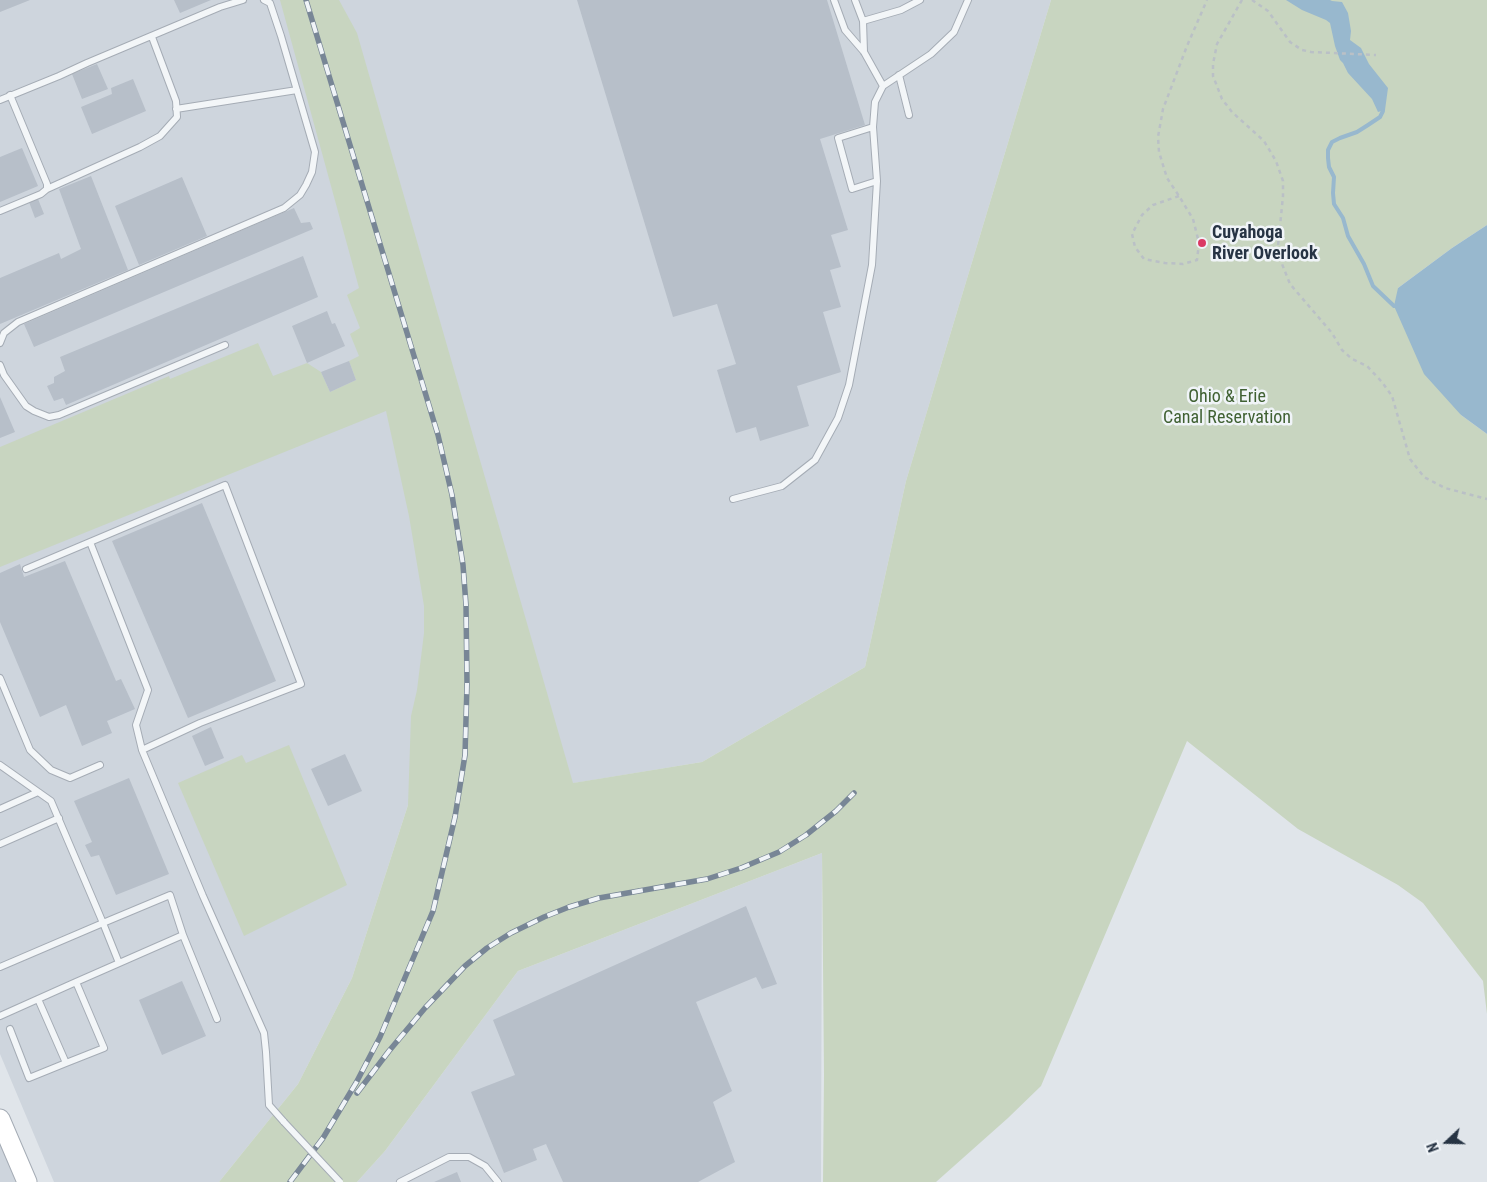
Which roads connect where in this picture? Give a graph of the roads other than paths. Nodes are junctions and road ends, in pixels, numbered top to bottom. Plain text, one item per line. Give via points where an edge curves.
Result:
1 (243, 0) edge
2 (264, 0) edge
3 (834, 0) edge
4 (856, 0) edge
5 (920, 0) edge
6 (968, 0) edge
7 (863, 21) junction
8 (152, 36) junction
9 (864, 52) junction
10 (899, 75) junction
11 (883, 86) junction
12 (297, 90) junction
13 (10, 95) junction
14 (0, 100) edge
15 (176, 109) junction
16 (909, 115) dead end
17 (873, 127) junction
18 (878, 181) junction
19 (47, 189) junction
20 (0, 211) edge
21 (0, 343) edge
22 (225, 345) dead end
23 (0, 366) edge
24 (733, 500) dead end
25 (90, 542) junction
26 (26, 569) dead end
27 (0, 678) edge
28 (142, 750) junction
29 (100, 765) dead end
30 (0, 766) edge
31 (38, 792) junction
32 (0, 809) edge
33 (59, 818) junction
34 (0, 844) edge
35 (103, 923) junction
36 (182, 935) junction
37 (119, 963) junction
38 (0, 967) edge
39 (76, 982) junction
40 (38, 999) junction
41 (0, 1016) edge
42 (218, 1018) dead end
43 (10, 1029) dead end
44 (66, 1063) junction
45 (2, 1130) edge
46 (27, 1182) edge
47 (340, 1182) edge
48 (400, 1182) edge
49 (498, 1182) edge

1 - 8 lane
2 - 12 lane via 270,3
3 - 9 lane via 845,30
4 - 7 lane
5 - 7 lane via 901,10
6 - 10 lane via 954,32 931,54
7 - 9 lane
8 - 13 lane
8 - 15 lane
9 - 11 lane
10 - 11 lane
10 - 16 lane
11 - 17 lane via 874,102
12 - 15 lane
12 - 21 lane via 315,152 312,172 300,195 275,211 18,322 4,333
13 - 14 lane
13 - 19 lane
15 - 19 lane via 177,117 160,136
17 - 18 lane
17 - 18 lane via 838,138 852,189
18 - 24 lane via 872,265 850,385 838,418 815,460 782,486
19 - 20 lane
22 - 23 lane via 49,418 26,406
25 - 26 lane
25 - 28 lane via 148,690 136,725
25 - 28 lane via 225,485 302,684 200,723
27 - 29 lane via 30,750 51,770 70,778
28 - 47 lane, bridge via 264,1033 269,1105
30 - 31 lane
31 - 32 lane
31 - 33 lane via 51,801
33 - 34 lane
33 - 35 lane
35 - 36 lane via 170,896
35 - 37 lane
35 - 38 lane
36 - 37 lane
36 - 42 lane
37 - 39 lane
39 - 40 lane
39 - 44 lane via 104,1048
40 - 41 lane
40 - 44 lane
43 - 44 lane via 29,1078
45 - 46 main road
48 - 49 lane via 449,1158 469,1157 485,1166

